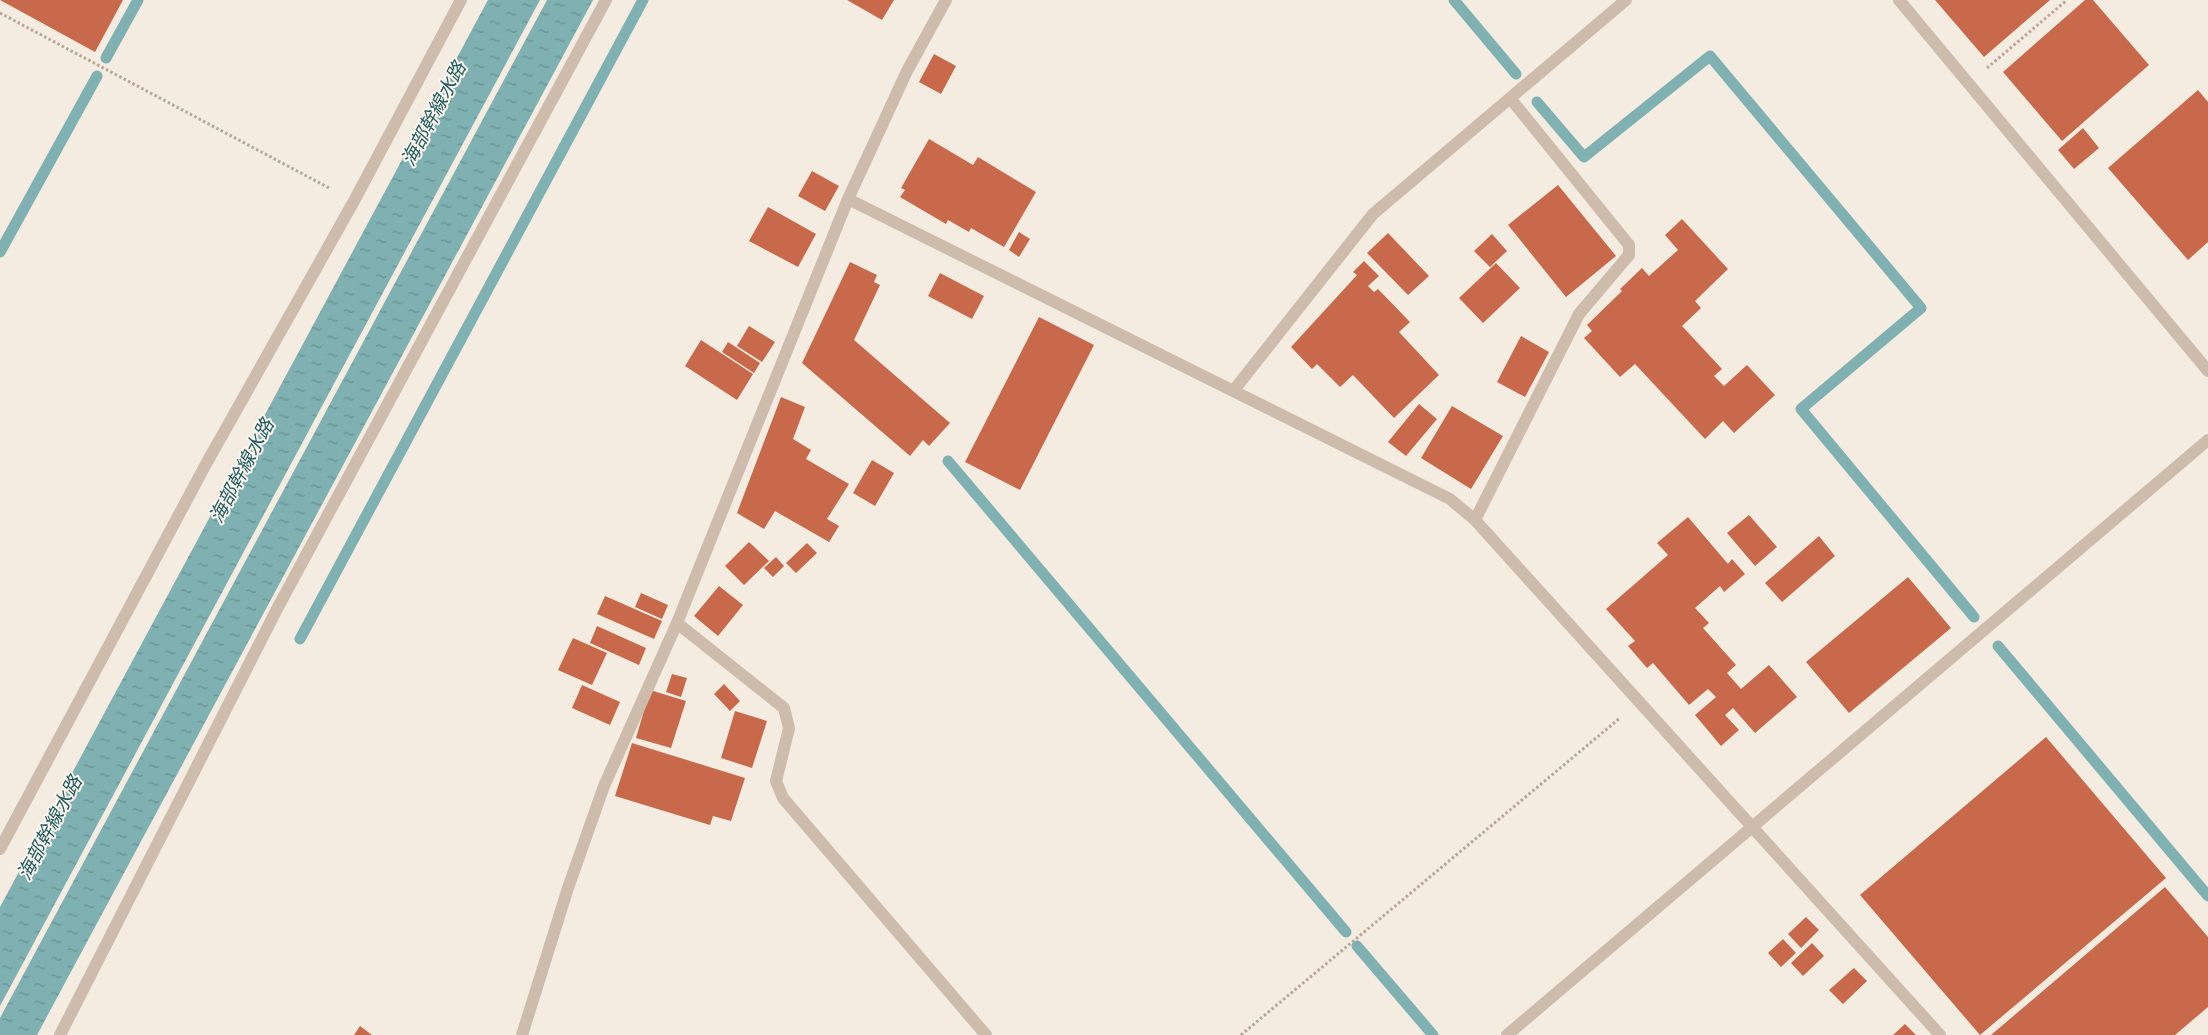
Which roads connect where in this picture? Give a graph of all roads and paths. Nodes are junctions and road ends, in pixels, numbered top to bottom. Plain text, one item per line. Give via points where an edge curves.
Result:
1 (461, 0) edge
2 (606, 0) edge
3 (946, 0) edge
4 (1626, 0) edge
5 (1899, 0) edge
6 (2067, 0) edge
7 (0, 13) edge
8 (1969, 83) junction
9 (1510, 98) junction
10 (848, 199) junction
11 (354, 201) junction
12 (2208, 371) edge
13 (1234, 390) junction
14 (2208, 440) edge
15 (1475, 520) junction
16 (677, 623) junction
17 (1638, 702) junction
18 (1753, 827) junction
19 (0, 849) edge
20 (60, 1035) edge
21 (522, 1035) edge
22 (986, 1035) edge
23 (1240, 1035) edge
24 (1507, 1035) edge
25 (1940, 1035) edge

1 - 11 street
2 - 20 street via 277,609
3 - 10 street via 907,71
4 - 9 street
5 - 8 street
6 - 8 path
7 - 11 path
8 - 12 street
9 - 13 street via 1373,214
9 - 15 street via 1629,245 1629,256 1579,314
10 - 13 street
10 - 16 street
11 - 19 street via 206,464
13 - 15 street via 1450,498
14 - 18 street
15 - 17 street
16 - 21 street via 604,786
16 - 22 street via 784,708 789,728 776,781 783,798
17 - 18 street
17 - 23 path
18 - 24 street
18 - 25 street

